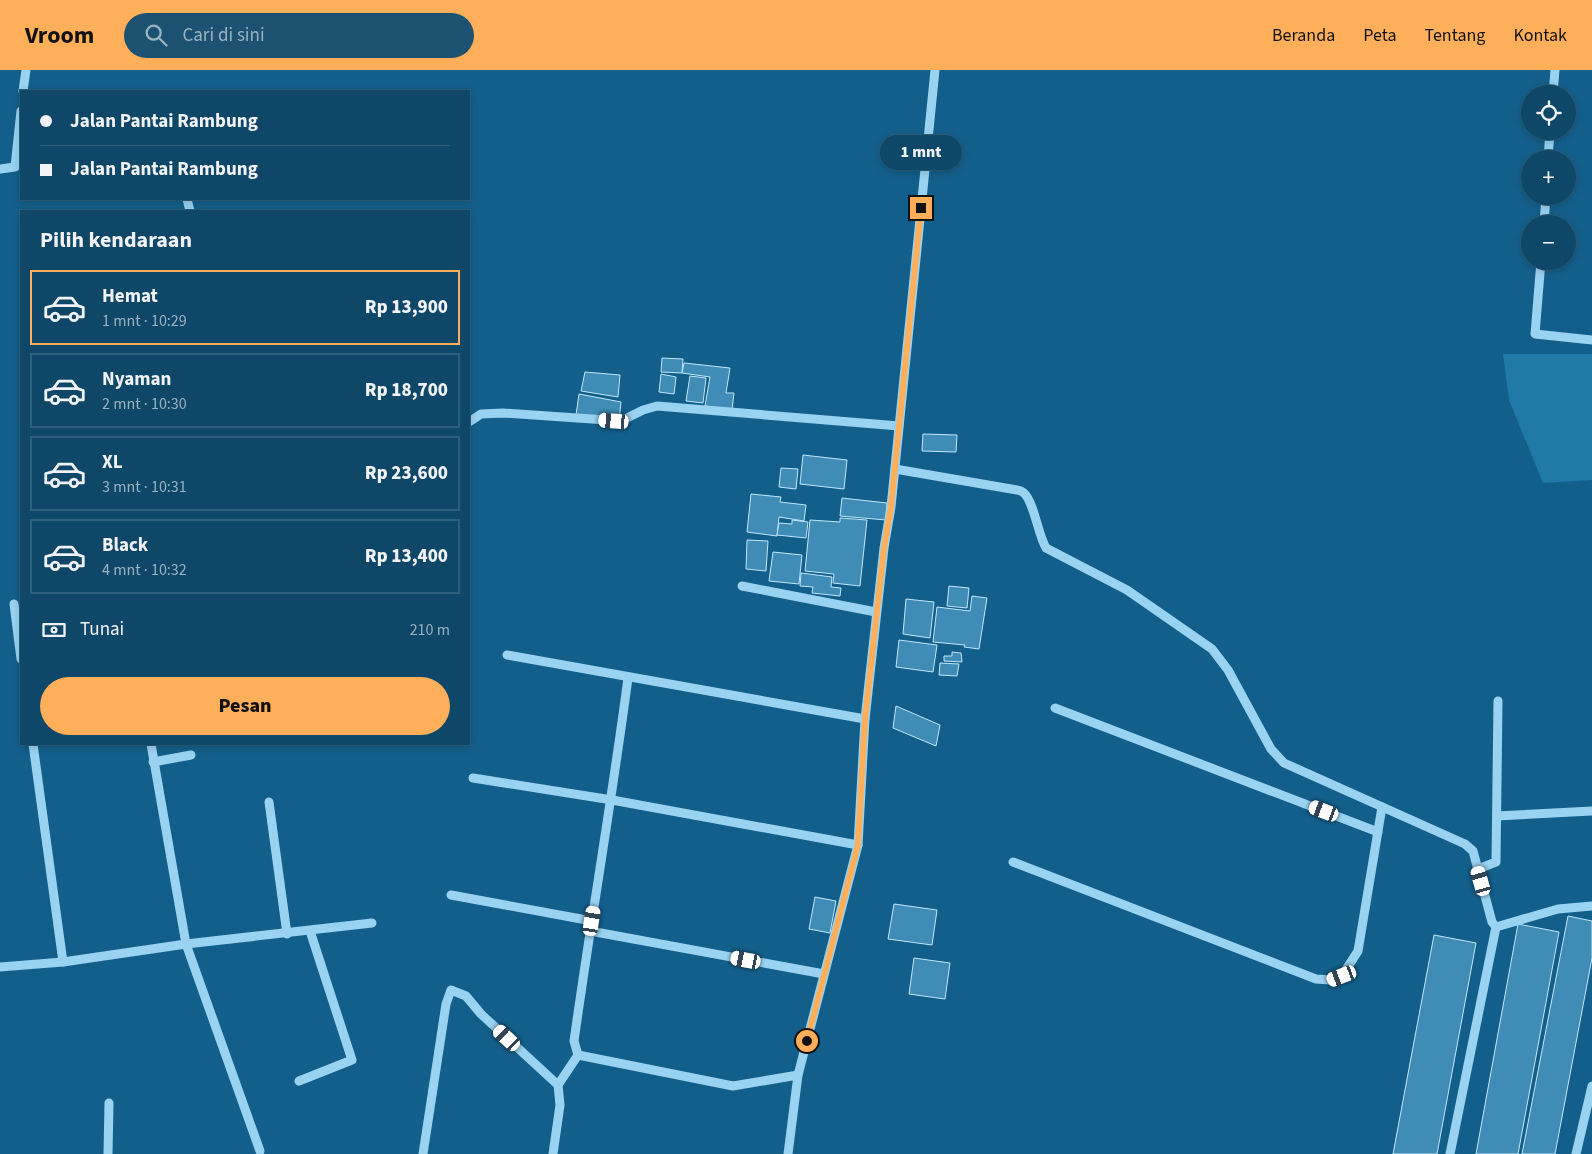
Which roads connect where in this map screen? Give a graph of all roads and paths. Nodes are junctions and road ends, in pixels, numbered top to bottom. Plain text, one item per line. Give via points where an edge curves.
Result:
1 (26, 70) edge
2 (935, 70) edge
3 (1555, 70) edge
4 (1554, 85) edge
5 (24, 90) edge
6 (20, 130) edge
7 (18, 168) edge
8 (0, 169) edge
9 (1540, 270) edge
10 (1592, 340) edge
11 (470, 421) edge
12 (899, 426) junction
13 (895, 469) junction
14 (742, 586) dead end
15 (14, 604) dead end
16 (876, 612) junction
17 (20, 651) edge
18 (508, 656) dead end
19 (628, 678) junction
20 (1498, 701) dead end
21 (1055, 708) dead end
22 (865, 719) junction
23 (33, 745) edge
24 (151, 745) edge
25 (191, 755) dead end
26 (154, 762) junction
27 (473, 778) dead end
28 (612, 800) junction
29 (269, 802) dead end
30 (1382, 807) junction
31 (1592, 811) edge
32 (1497, 816) junction
33 (1378, 832) junction
34 (858, 845) junction
35 (1013, 862) dead end
36 (1478, 869) junction
37 (451, 895) dead end
38 (1592, 906) edge
39 (592, 921) junction
40 (372, 924) dead end
41 (1494, 925) junction
42 (310, 931) junction
43 (590, 931) junction
44 (287, 934) junction
45 (186, 944) junction
46 (63, 962) junction
47 (0, 966) edge
48 (824, 974) junction
49 (578, 1055) junction
50 (798, 1075) junction
51 (299, 1081) dead end
52 (558, 1085) junction
53 (1592, 1086) edge
54 (109, 1103) dead end
55 (260, 1151) dead end
56 (108, 1154) edge
57 (423, 1154) edge
58 (553, 1154) edge
59 (788, 1154) edge
60 (1450, 1154) edge
61 (1576, 1154) edge

1 - 5 street
2 - 12 street
3 - 4 street
6 - 7 street
7 - 8 street
9 - 10 street via 1536,334
11 - 12 street via 481,414 503,413 621,421 656,406
12 - 13 street
13 - 16 street
13 - 30 street via 1024,493 1046,548 1127,590 1212,649 1228,670 1271,750 1284,763
14 - 16 street
15 - 17 street
16 - 22 street
18 - 19 street
19 - 22 street
19 - 28 street
20 - 32 street
21 - 33 street
22 - 34 street
23 - 46 street
24 - 26 street
25 - 26 street
26 - 45 street
27 - 28 street
28 - 34 street
28 - 39 street
29 - 44 street
30 - 33 street
30 - 36 street via 1465,844 1473,851
31 - 32 street
32 - 36 street via 1496,862
33 - 35 street via 1358,951 1342,976 1332,980 1316,979
34 - 48 street
36 - 41 street
37 - 39 street
38 - 41 street via 1558,909
39 - 43 street
40 - 42 street
41 - 60 street
42 - 44 street
42 - 51 street via 352,1060
43 - 48 street
43 - 49 street via 574,1041
44 - 45 street
45 - 46 street
45 - 55 street
46 - 47 street
48 - 50 street
49 - 50 street via 733,1086
49 - 52 street
50 - 59 street
52 - 57 street via 481,1014 466,996 451,990 446,1004
52 - 58 street via 560,1105
53 - 61 street
54 - 56 street

